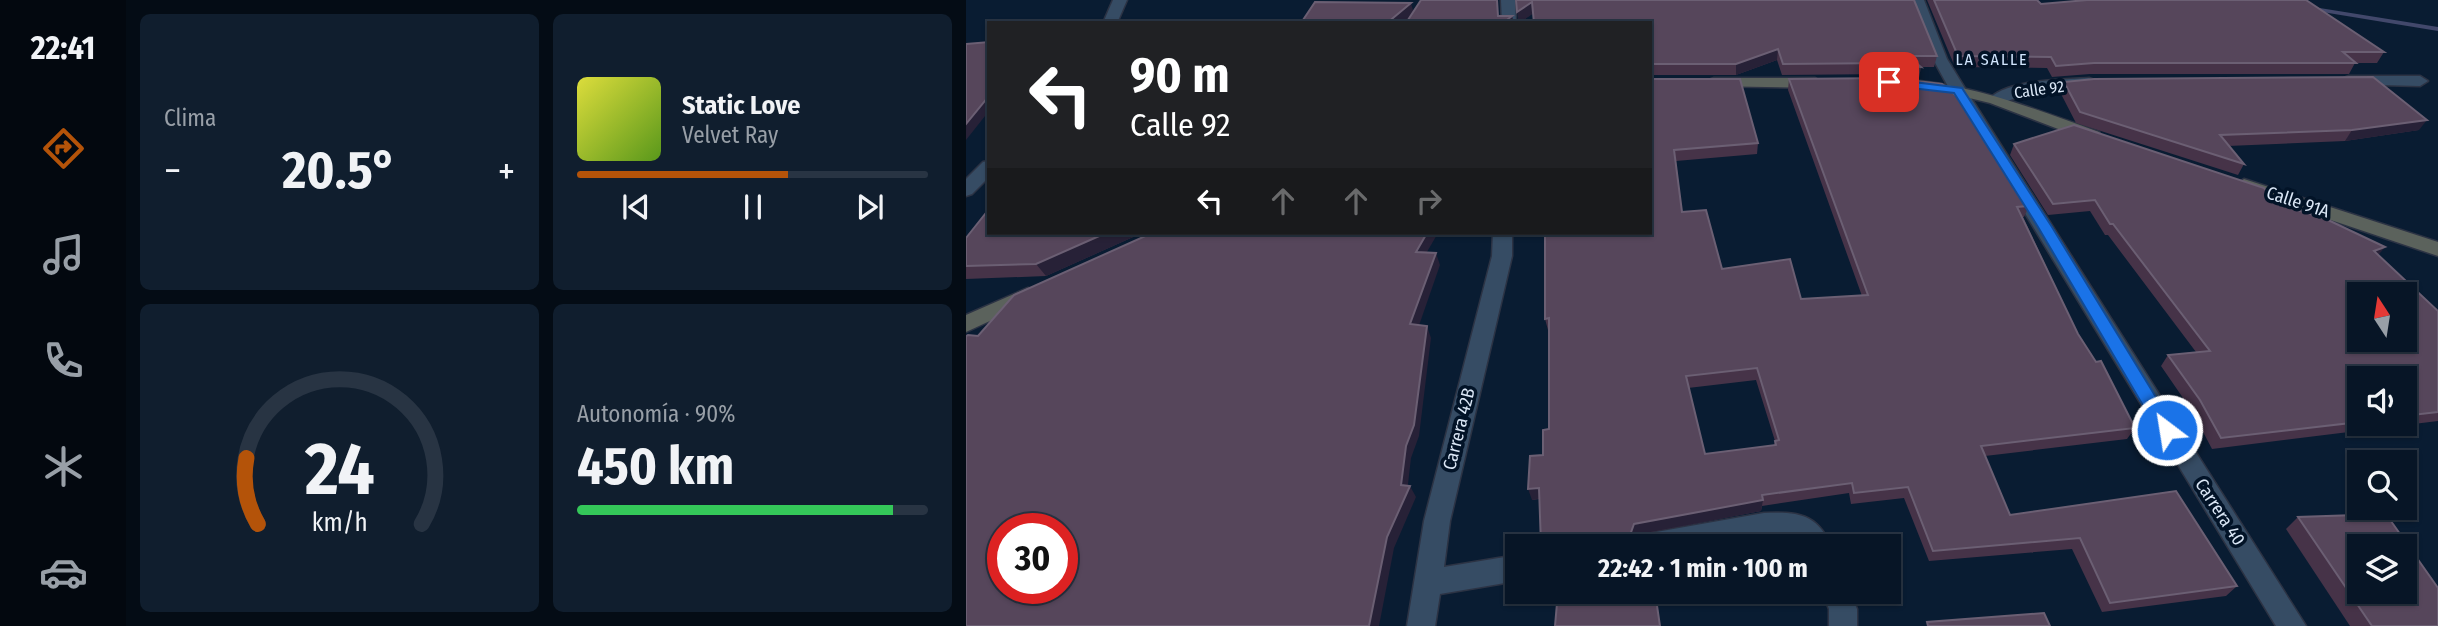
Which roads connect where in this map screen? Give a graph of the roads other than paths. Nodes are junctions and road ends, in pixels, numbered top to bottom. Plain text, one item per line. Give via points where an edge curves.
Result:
1 (1120, 0) edge
2 (1508, 0) edge
3 (1917, 0) edge
4 (1111, 21) edge
5 (1509, 21) edge
6 (2339, 81) edge
7 (2420, 81) dead end
8 (1836, 82) edge
9 (2108, 82) edge
10 (1703, 83) edge
11 (1903, 84) edge
12 (1958, 90) junction
13 (1996, 100) junction
14 (2111, 141) edge
15 (987, 168) edge
16 (2226, 179) edge
17 (966, 190) edge
18 (1503, 235) edge
19 (2438, 249) edge
20 (1052, 284) edge
21 (966, 324) edge
22 (1716, 534) edge
23 (1811, 534) edge
24 (1505, 570) edge
25 (1428, 583) junction
26 (1841, 604) edge
27 (1421, 626) edge
28 (1843, 626) edge
29 (2292, 626) edge

1 - 4 street
2 - 5 street
3 - 12 street, Carrera 40 via 1940,59
6 - 7 street
8 - 10 street
9 - 13 street, Calle 92 via 2034,86
11 - 12 street
12 - 13 street
12 - 29 street, Carrera 40
13 - 14 street
15 - 17 street
16 - 19 street, Calle 91A
18 - 25 street, Carrera 42B via 1502,256 1437,521
20 - 21 street
22 - 23 street via 1776,524 1798,526
24 - 25 street
25 - 27 street, Carrera 42B
26 - 28 street

